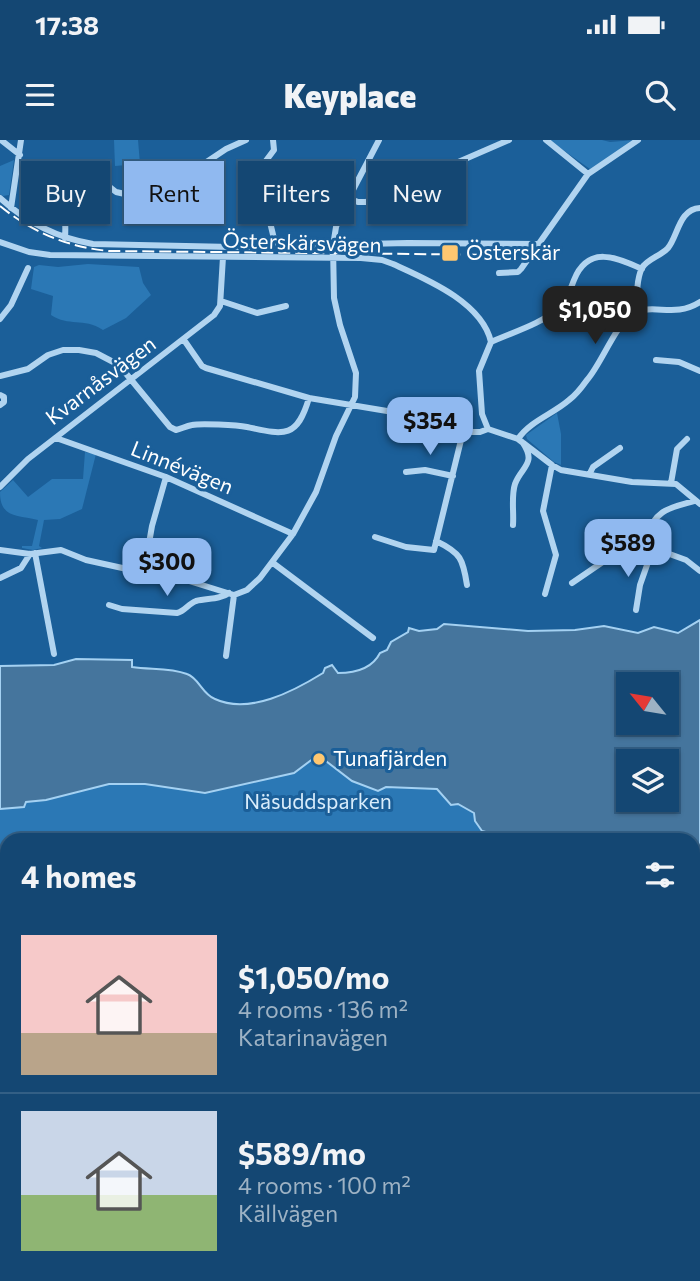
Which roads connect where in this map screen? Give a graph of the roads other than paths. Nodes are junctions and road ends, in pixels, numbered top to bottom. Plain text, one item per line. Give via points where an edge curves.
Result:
1 (22, 140) edge
2 (246, 140) edge
3 (274, 140) edge
4 (379, 140) edge
5 (509, 140) edge
6 (546, 140) edge
7 (638, 140) edge
8 (1, 141) edge
9 (20, 155) junction
10 (588, 174) junction
11 (354, 187) edge
12 (0, 198) edge
13 (354, 200) edge
14 (11, 208) junction
15 (700, 208) edge
16 (338, 224) edge
17 (65, 237) junction
18 (0, 242) edge
19 (538, 243) junction
20 (333, 246) junction
21 (276, 247) junction
22 (223, 257) junction
23 (333, 258) junction
24 (29, 268) dead end
25 (642, 269) junction
26 (499, 273) dead end
27 (220, 301) junction
28 (700, 302) edge
29 (286, 306) dead end
30 (637, 312) junction
31 (0, 319) edge
32 (184, 340) junction
33 (491, 342) junction
34 (656, 360) dead end
35 (700, 371) edge
36 (0, 376) edge
37 (131, 381) junction
38 (0, 394) edge
39 (309, 398) junction
40 (351, 404) junction
41 (0, 405) edge
42 (488, 429) junction
43 (463, 432) junction
44 (56, 438) junction
45 (687, 439) dead end
46 (520, 440) junction
47 (620, 448) dead end
48 (552, 465) junction
49 (406, 472) dead end
50 (590, 473) junction
51 (453, 476) junction
52 (166, 477) junction
53 (671, 483) junction
54 (0, 487) edge
55 (697, 502) edge
56 (513, 525) dead end
57 (293, 534) junction
58 (375, 537) dead end
59 (646, 537) junction
60 (436, 541) junction
61 (653, 548) junction
62 (0, 550) edge
63 (32, 554) junction
64 (273, 563) junction
65 (700, 571) edge
66 (144, 572) junction
67 (0, 578) edge
68 (572, 583) dead end
69 (467, 584) dead end
70 (232, 594) junction
71 (545, 594) dead end
72 (109, 606) dead end
73 (636, 610) dead end
74 (373, 638) dead end
75 (54, 654) dead end
76 (226, 656) dead end

1 - 9 street
2 - 17 street via 196,168 161,174 125,194 90,172 77,173 65,196
3 - 21 street via 260,181
4 - 11 street
5 - 13 street via 366,202
6 - 10 street
7 - 10 street
8 - 9 street
9 - 14 street
10 - 19 street
12 - 14 street
14 - 17 street via 42,229
15 - 25 street via 690,211 666,250
16 - 20 street
17 - 21 street via 126,246
18 - 22 street, Österskärsvägen via 50,255
19 - 20 street
19 - 26 street via 517,272
20 - 21 street
20 - 23 street
22 - 23 street, Österskärsvägen
22 - 27 street
23 - 33 street, Österskärsvägen via 382,260 444,289 485,325
23 - 40 street via 337,315 356,373
24 - 31 street
25 - 30 street
25 - 33 street via 617,258 589,260 579,268 558,309
27 - 29 street via 257,313
27 - 32 street, Kvarnåsvägen via 214,315
28 - 30 street via 680,311
30 - 46 street via 619,327 600,364 575,395 527,428
32 - 37 street, Kvarnåsvägen
32 - 39 street via 202,366
33 - 42 street via 480,371 482,414
34 - 35 street via 679,362
36 - 37 street via 74,349 105,356
37 - 39 street via 176,430 192,425 281,432 302,420
37 - 44 street, Kvarnåsvägen
38 - 41 street via 4,402
39 - 40 street
40 - 43 street via 429,418
40 - 57 street via 316,492
42 - 43 street
42 - 46 street
43 - 51 street
44 - 52 street, Linnévägen
44 - 54 street, Kvarnåsvägen
45 - 53 street via 677,449
46 - 48 street
46 - 56 street via 528,449 528,464 515,483
47 - 50 street
48 - 50 street
48 - 71 street via 543,511 556,555
49 - 51 street via 425,470
50 - 53 street via 639,483
51 - 60 street
52 - 57 street, Linnévägen
52 - 66 street
53 - 55 street
55 - 59 street via 665,509
57 - 64 street
58 - 60 street via 434,550
59 - 61 street
59 - 68 street
60 - 69 street via 460,556
61 - 65 street
61 - 73 street
62 - 63 street
63 - 66 street via 61,550
63 - 67 street via 21,568
63 - 75 street
64 - 70 street via 255,584
64 - 74 street
66 - 70 street
70 - 72 street via 195,602 177,612
70 - 76 street

